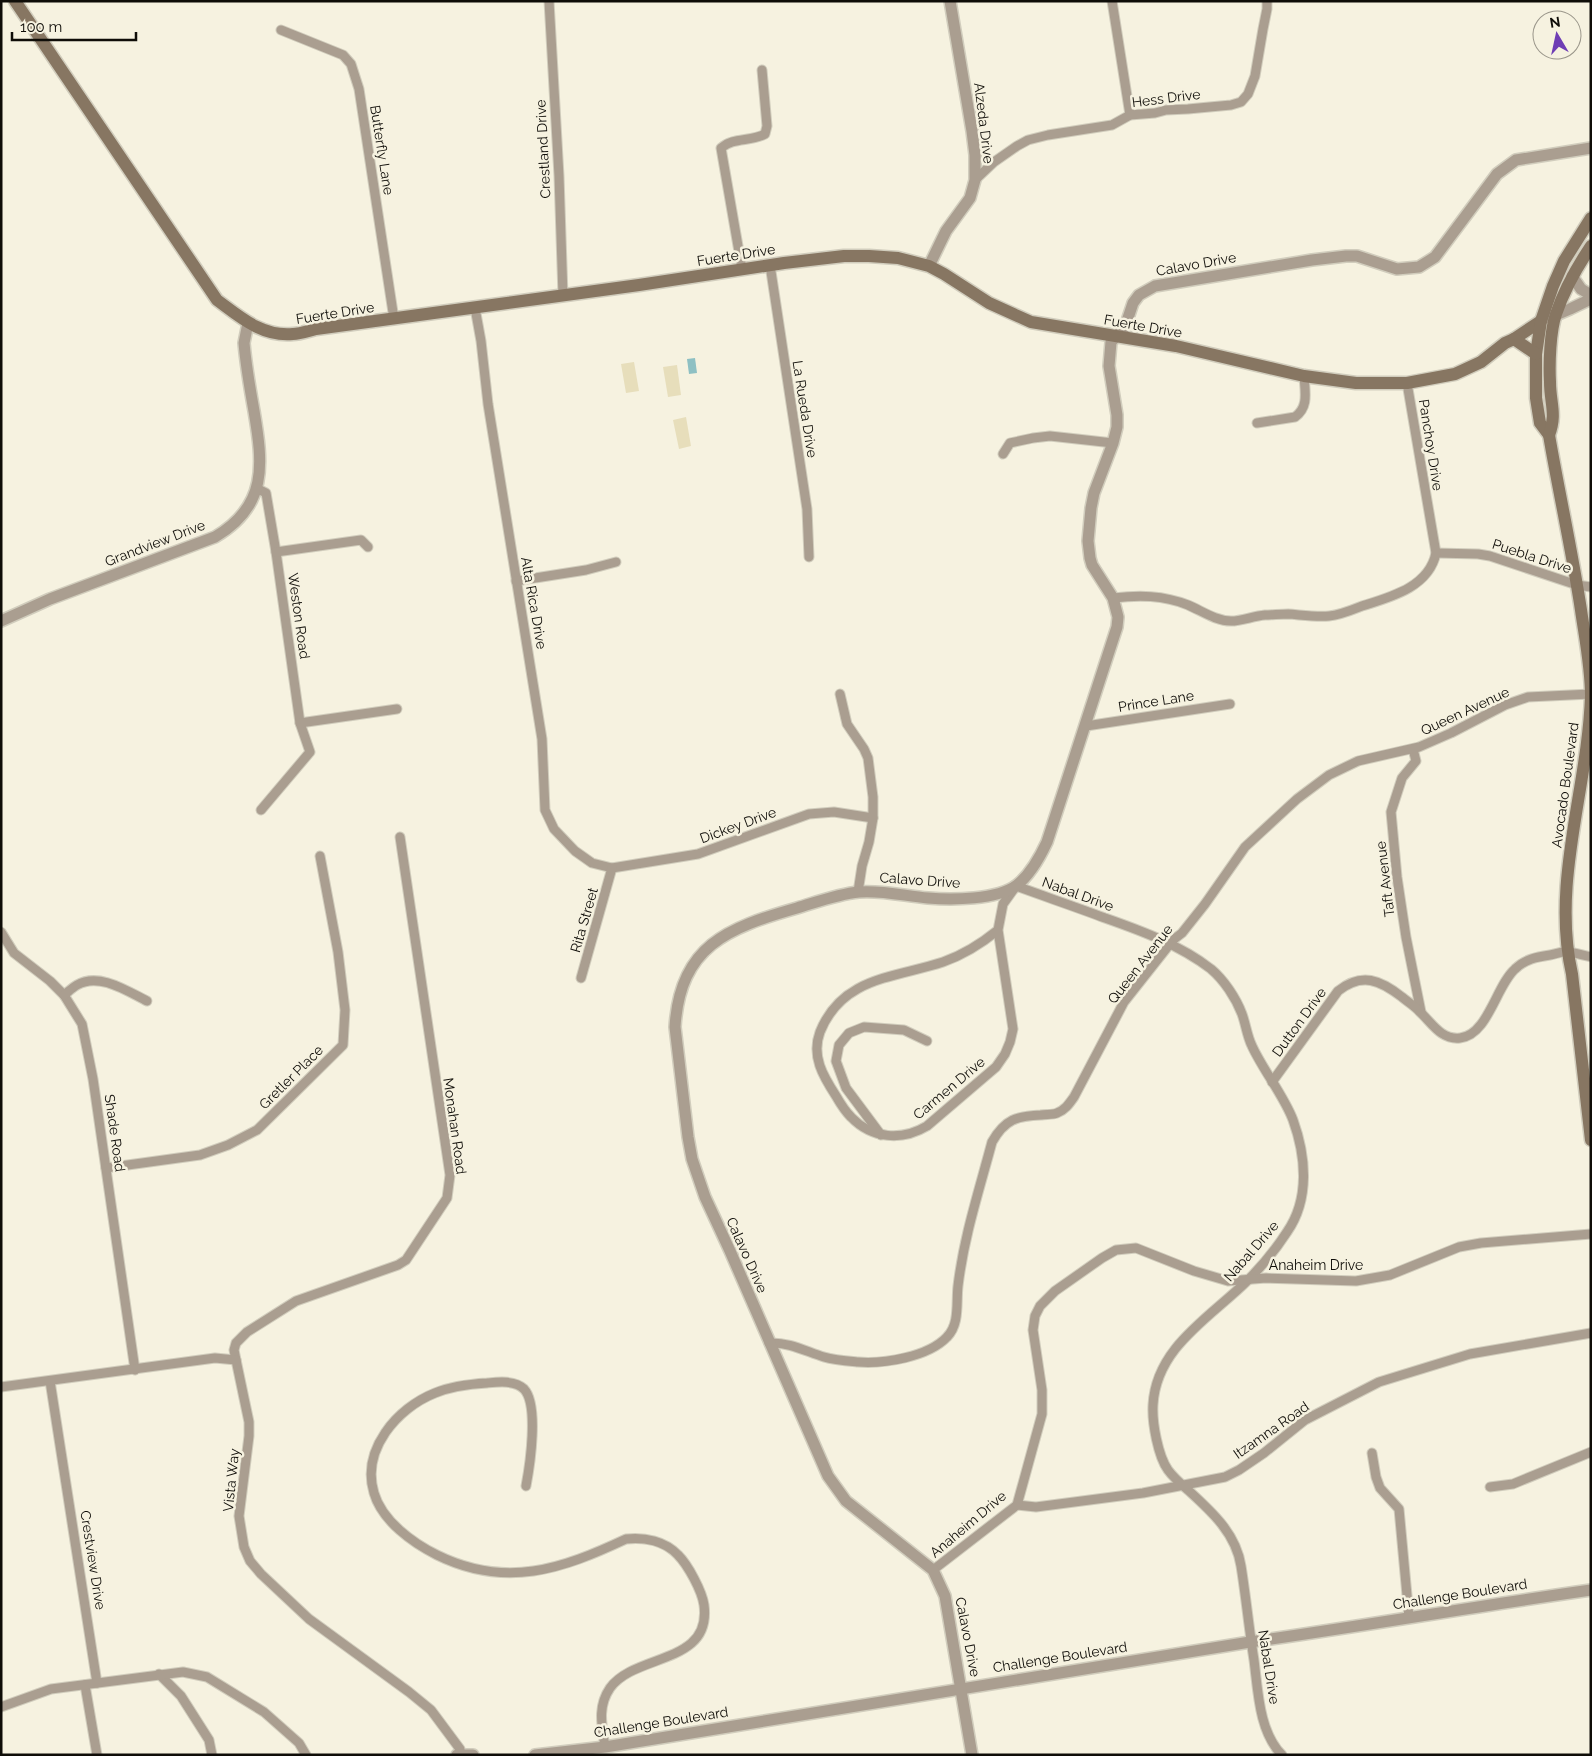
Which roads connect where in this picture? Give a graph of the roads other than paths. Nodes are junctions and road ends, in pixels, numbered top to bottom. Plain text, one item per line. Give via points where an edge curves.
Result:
1 (15, 1) edge
2 (549, 1) edge
3 (950, 1) edge
4 (1112, 1) edge
5 (1267, 1) edge
6 (281, 30) dead end
7 (762, 70) dead end
8 (1130, 115) junction
9 (1591, 148) edge
10 (975, 180) junction
11 (1591, 218) edge
12 (1591, 246) edge
13 (770, 265) junction
14 (928, 266) junction
15 (742, 269) junction
16 (1572, 276) junction
17 (563, 296) junction
18 (1591, 297) edge
19 (475, 308) junction
20 (1555, 315) junction
21 (394, 319) junction
22 (1540, 321) junction
23 (248, 323) junction
24 (1118, 335) junction
25 (1514, 339) junction
26 (1536, 354) junction
27 (1304, 376) junction
28 (1407, 383) junction
29 (1257, 423) dead end
30 (1549, 435) junction
31 (1113, 443) junction
32 (1003, 454) dead end
33 (256, 488) junction
34 (368, 547) dead end
35 (276, 552) junction
36 (1436, 554) junction
37 (809, 557) dead end
38 (616, 562) dead end
39 (516, 581) junction
40 (1577, 585) junction
41 (1591, 587) edge
42 (1113, 598) junction
43 (1, 621) edge
44 (840, 694) dead end
45 (1591, 694) edge
46 (1230, 704) dead end
47 (397, 709) dead end
48 (300, 723) junction
49 (1086, 726) junction
50 (1413, 749) junction
51 (261, 810) dead end
52 (873, 818) junction
53 (400, 837) dead end
54 (320, 856) dead end
55 (612, 868) junction
56 (1016, 886) junction
57 (858, 892) junction
58 (998, 930) junction
59 (1, 932) edge
60 (1170, 944) junction
61 (1567, 951) junction
62 (1591, 957) edge
63 (582, 978) dead end
64 (64, 995) junction
65 (147, 1001) dead end
66 (1421, 1012) junction
67 (927, 1041) dead end
68 (1272, 1082) junction
69 (881, 1135) junction
70 (1591, 1140) edge
71 (106, 1168) junction
72 (1591, 1234) edge
73 (1250, 1279) junction
74 (1591, 1334) edge
75 (769, 1343) junction
76 (236, 1360) junction
77 (135, 1370) junction
78 (50, 1381) junction
79 (1, 1387) edge
80 (1591, 1452) edge
81 (1372, 1453) dead end
82 (1182, 1484) junction
83 (526, 1486) dead end
84 (1490, 1487) dead end
85 (1017, 1504) junction
86 (933, 1570) junction
87 (1591, 1590) edge
88 (1409, 1617) junction
89 (1250, 1642) junction
90 (159, 1674) junction
91 (97, 1683) junction
92 (85, 1685) junction
93 (962, 1688) junction
94 (1, 1707) edge
95 (605, 1747) junction
96 (459, 1754) edge
97 (97, 1755) edge
98 (212, 1755) edge
99 (306, 1755) edge
100 (473, 1755) edge
101 (535, 1755) edge
102 (972, 1755) edge
103 (1282, 1755) edge

1 - 23 main road, Fuerte Drive via 201,278 217,300
2 - 17 street, Crestland Drive
3 - 10 street, Alzeda Drive via 972,131
4 - 8 street
5 - 8 street, Hess Drive via 1255,76 1241,102
6 - 21 street, Butterfly Lane via 343,55 351,64 359,89
7 - 15 street via 765,134 727,142 721,148
8 - 10 street, Hess Drive via 1112,124 1028,140 994,162
9 - 24 street, Calavo Drive via 1516,160 1507,165 1435,257 1419,267 1397,269 1357,256 1346,256 1155,286 1139,295
10 - 14 street, Alzeda Drive via 970,198 946,231
11 - 22 main road, Avocado Boulevard via 1564,261
12 - 16 main road, Avocado Boulevard
13 - 14 main road, Fuerte Drive via 869,256 898,258
13 - 15 main road, Fuerte Drive
13 - 37 street, La Rueda Drive via 807,509
14 - 24 main road, Fuerte Drive via 1022,319
15 - 17 main road, Fuerte Drive
16 - 18 street via 1581,290
16 - 20 main road, Avocado Boulevard
17 - 19 main road, Fuerte Drive
18 - 20 street, Fuerte Drive
19 - 21 main road, Fuerte Drive
19 - 39 street, Alta Rica Drive
20 - 22 street, Fuerte Drive
20 - 30 main road, Avocado Boulevard via 1550,354 1554,422
21 - 23 main road, Fuerte Drive via 280,335
22 - 25 main road, Fuerte Drive
22 - 26 main road, Avocado Boulevard
23 - 33 street, Grandview Drive via 245,356 261,460
24 - 27 main road, Fuerte Drive
24 - 31 street, Calavo Drive via 1111,342 1109,366 1117,415
25 - 26 main road
25 - 28 main road, Fuerte Drive via 1463,371 1447,377
26 - 30 main road, Avocado Boulevard via 1536,398 1540,422
27 - 28 main road, Fuerte Drive via 1356,383
27 - 29 street via 1306,404 1299,414 1295,418
28 - 36 street, Panchoy Drive
30 - 40 main road, Avocado Boulevard
31 - 32 street via 1050,436 1010,444
31 - 42 street, Calavo Drive via 1094,493 1088,541 1092,565
33 - 35 street, Weston Road via 266,493
33 - 43 street, Grandview Drive via 237,520 215,537 50,599
34 - 35 street via 361,540
35 - 48 street, Weston Road
36 - 40 street, Puebla Drive via 1490,556
36 - 42 street via 1426,575 1395,596 1332,616 1279,614 1230,621 1155,596
38 - 39 street
39 - 55 street, Alta Rica Drive via 542,739 547,817 575,851 592,863
40 - 41 street, Puebla Drive
40 - 45 main road, Avocado Boulevard
42 - 49 street, Calavo Drive via 1117,627
44 - 52 street via 848,724 868,758
45 - 50 street, Queen Avenue via 1528,698 1506,705
45 - 61 main road, Avocado Boulevard via 1567,879
46 - 49 street, Prince Lane
47 - 48 street
48 - 51 street, Weston Road via 310,752
49 - 56 street, Calavo Drive via 1047,842 1040,857
50 - 60 street, Queen Avenue via 1349,764 1297,800 1244,847 1206,904
50 - 66 street, Taft Avenue via 1416,761 1402,778 1391,812 1406,937
52 - 55 street, Dickey Drive via 834,812 809,814 698,854
52 - 57 street
53 - 76 street, Monahan Road via 450,1175 447,1198 406,1260 296,1301 247,1332 236,1343
54 - 71 street, Gretler Place via 343,992 343,1045 246,1137 200,1155
55 - 63 street, Rita Street
56 - 57 street, Calavo Drive via 969,898
56 - 58 street, Carmen Drive via 1003,904
56 - 60 street, Nabal Drive
57 - 75 street, Calavo Drive via 774,914 722,937 708,947 686,974 676,1010 677,1049 693,1160 705,1197
58 - 69 street, Carmen Drive via 1013,1030 1005,1054 996,1067 927,1126 905,1135
58 - 69 street, Carmen Drive via 958,956 856,989 836,1004 821,1030 817,1058 822,1076 850,1117 865,1129
59 - 64 street, Shade Road via 14,953
60 - 68 street, Nabal Drive via 1214,972 1235,997 1250,1042
60 - 75 street, Queen Avenue via 1124,1002 1066,1108 1055,1114 1018,1116 995,1136 964,1242 956,1318 949,1336 923,1353 873,1362 826,1358 782,1343
61 - 62 street, Dutton Drive
61 - 66 street, Dutton Drive via 1534,958 1515,969 1480,1026 1468,1036 1447,1036
61 - 70 main road, Avocado Boulevard
64 - 65 street via 77,985 94,981 109,983
64 - 71 street, Shade Road via 82,1024
66 - 68 street, Dutton Drive via 1381,983 1363,980 1349,984 1338,991
67 - 69 street via 904,1030 864,1027 849,1033 839,1045 836,1061 846,1088
68 - 73 street, Nabal Drive via 1292,1118 1298,1139 1303,1163 1303,1194 1292,1225
71 - 77 street, Shade Road
72 - 73 street, Anaheim Drive via 1459,1247 1390,1275 1370,1279
73 - 82 street, Nabal Drive via 1184,1337 1160,1378 1153,1405 1156,1434 1168,1470
73 - 85 street, Anaheim Drive via 1235,1282 1210,1277 1144,1250 1130,1248 1116,1250 1102,1258 1047,1298 1038,1310 1033,1330 1042,1390 1042,1414
74 - 82 street, Itzamna Road via 1470,1354 1380,1382 1305,1420 1239,1470
75 - 86 street, Calavo Drive via 828,1476 846,1501
76 - 77 street via 215,1358
76 - 96 street, Vista Way via 249,1422 239,1516 244,1548 250,1561 309,1619 431,1710 460,1749
77 - 78 street
78 - 79 street
78 - 91 street, Crestview Drive
80 - 84 street via 1513,1484
81 - 88 street via 1380,1488 1399,1509
82 - 85 street, Itzamna Road via 1143,1493 1036,1507
82 - 89 street, Nabal Drive via 1218,1518 1234,1543 1241,1563
83 - 95 street via 532,1453 529,1398 524,1389 502,1382 453,1387 416,1402 387,1431 374,1454 371,1471 374,1493 390,1520 423,1547 463,1566 499,1572 535,1571 578,1561 634,1538 658,1542 680,1557 702,1597 705,1611 701,1631 691,1645 618,1678 607,1694 600,1714
85 - 86 street, Anaheim Drive
86 - 93 street, Calavo Drive via 945,1596
87 - 88 street, Challenge Boulevard
88 - 89 street, Challenge Boulevard
89 - 93 street, Challenge Boulevard
89 - 103 street, Nabal Drive via 1266,1727
90 - 91 street
90 - 98 street via 181,1696 209,1740
90 - 99 street via 183,1672 207,1678 264,1712 299,1743
91 - 92 street
92 - 94 street via 51,1690
92 - 97 street
93 - 95 street, Challenge Boulevard
93 - 102 street, Calavo Drive
95 - 101 street, Challenge Boulevard
96 - 100 street

